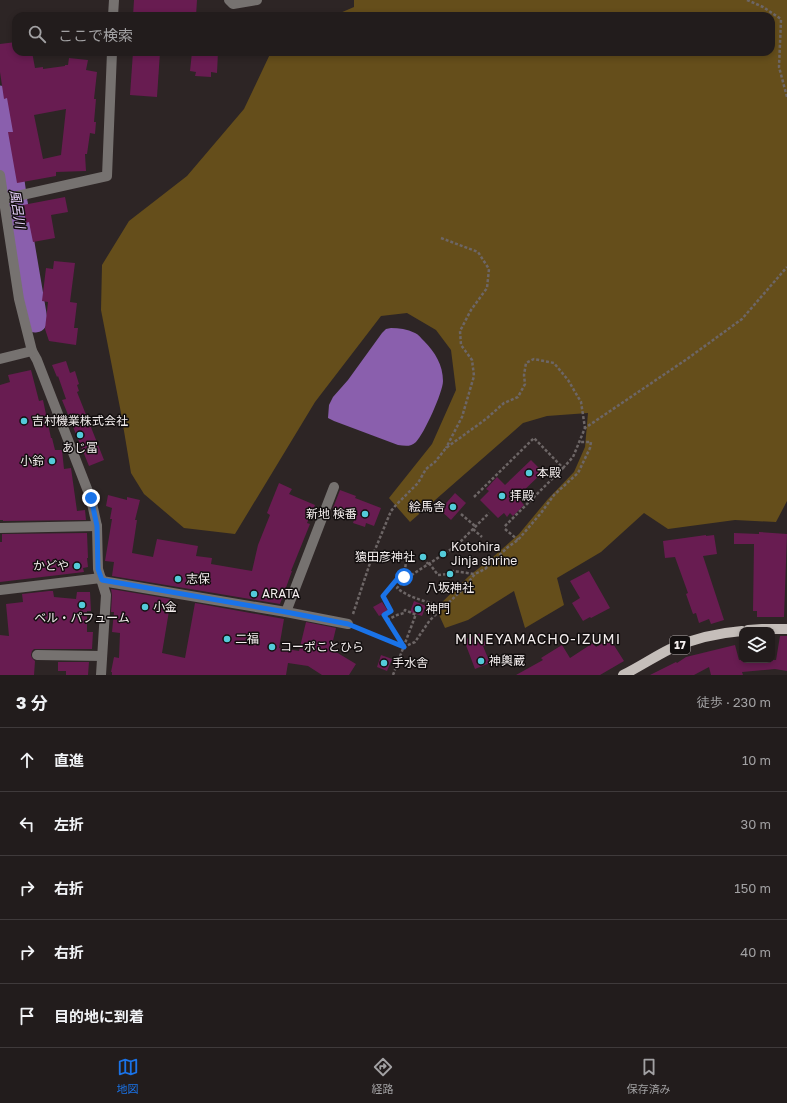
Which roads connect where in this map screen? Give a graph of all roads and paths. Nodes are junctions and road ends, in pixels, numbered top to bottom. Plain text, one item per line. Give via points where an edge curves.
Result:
1 (114, 0) edge
2 (229, 0) edge
3 (257, 0) edge
4 (747, 0) edge
5 (113, 12) edge
6 (770, 12) edge
7 (775, 15) edge
8 (112, 56) edge
9 (787, 97) edge
10 (0, 175) edge
11 (2, 196) edge
12 (441, 238) dead end
13 (787, 266) edge
14 (32, 350) junction
15 (0, 359) edge
16 (585, 428) junction
17 (578, 442) junction
18 (446, 448) junction
19 (563, 468) junction
20 (334, 487) dead end
21 (474, 497) dead end
22 (489, 512) dead end
23 (461, 514) dead end
24 (97, 526) junction
25 (476, 526) junction
26 (0, 528) edge
27 (473, 529) junction
28 (482, 537) dead end
29 (518, 540) junction
30 (424, 558) dead end
31 (406, 562) dead end
32 (428, 564) junction
33 (474, 574) junction
34 (404, 578) junction
35 (102, 579) junction
36 (0, 590) edge
37 (422, 600) junction
38 (420, 604) dead end
39 (444, 606) junction
40 (286, 612) junction
41 (387, 620) junction
42 (348, 624) junction
43 (775, 629) edge
44 (787, 629) edge
45 (739, 631) edge
46 (404, 647) junction
47 (37, 655) dead end
48 (102, 656) junction
49 (627, 674) edge
50 (101, 675) edge
51 (393, 675) edge

1 - 5 street
2 - 3 street via 233,4
4 - 6 path
7 - 9 path via 781,19 779,67
8 - 11 street via 106,176
10 - 11 street
11 - 14 street via 20,299
12 - 18 path via 478,252 489,269 486,288 460,331 461,345 472,360 474,376 462,417
13 - 16 path via 742,319
14 - 15 street
14 - 24 street via 91,498
16 - 17 path
16 - 18 path via 581,402 568,380 554,363 534,359 526,363 525,384 518,397 504,403
17 - 19 path via 574,457
17 - 29 path via 591,442 578,473 554,494
18 - 42 path via 391,511
19 - 21 path via 534,438
19 - 29 path via 504,528
20 - 40 street
22 - 25 path
23 - 25 path
24 - 26 street
24 - 35 street via 98,569
25 - 27 path
27 - 28 path
27 - 32 path via 456,546
29 - 33 path via 486,568
30 - 32 path
31 - 34 path
32 - 33 path via 438,575 453,571
32 - 34 path
33 - 39 path via 461,591
34 - 37 path via 397,588 404,594
34 - 41 path via 398,578 383,596 391,611 384,615
35 - 36 street
35 - 40 street
35 - 48 street via 106,595
37 - 38 path
37 - 39 path
39 - 46 path via 430,620 415,642
40 - 42 street
41 - 46 path
41 - 46 path via 404,613 405,610 416,614
42 - 46 path
43 - 44 main road
45 - 49 main road, 17 via 715,634 670,649
46 - 51 path
47 - 48 street
48 - 50 street

